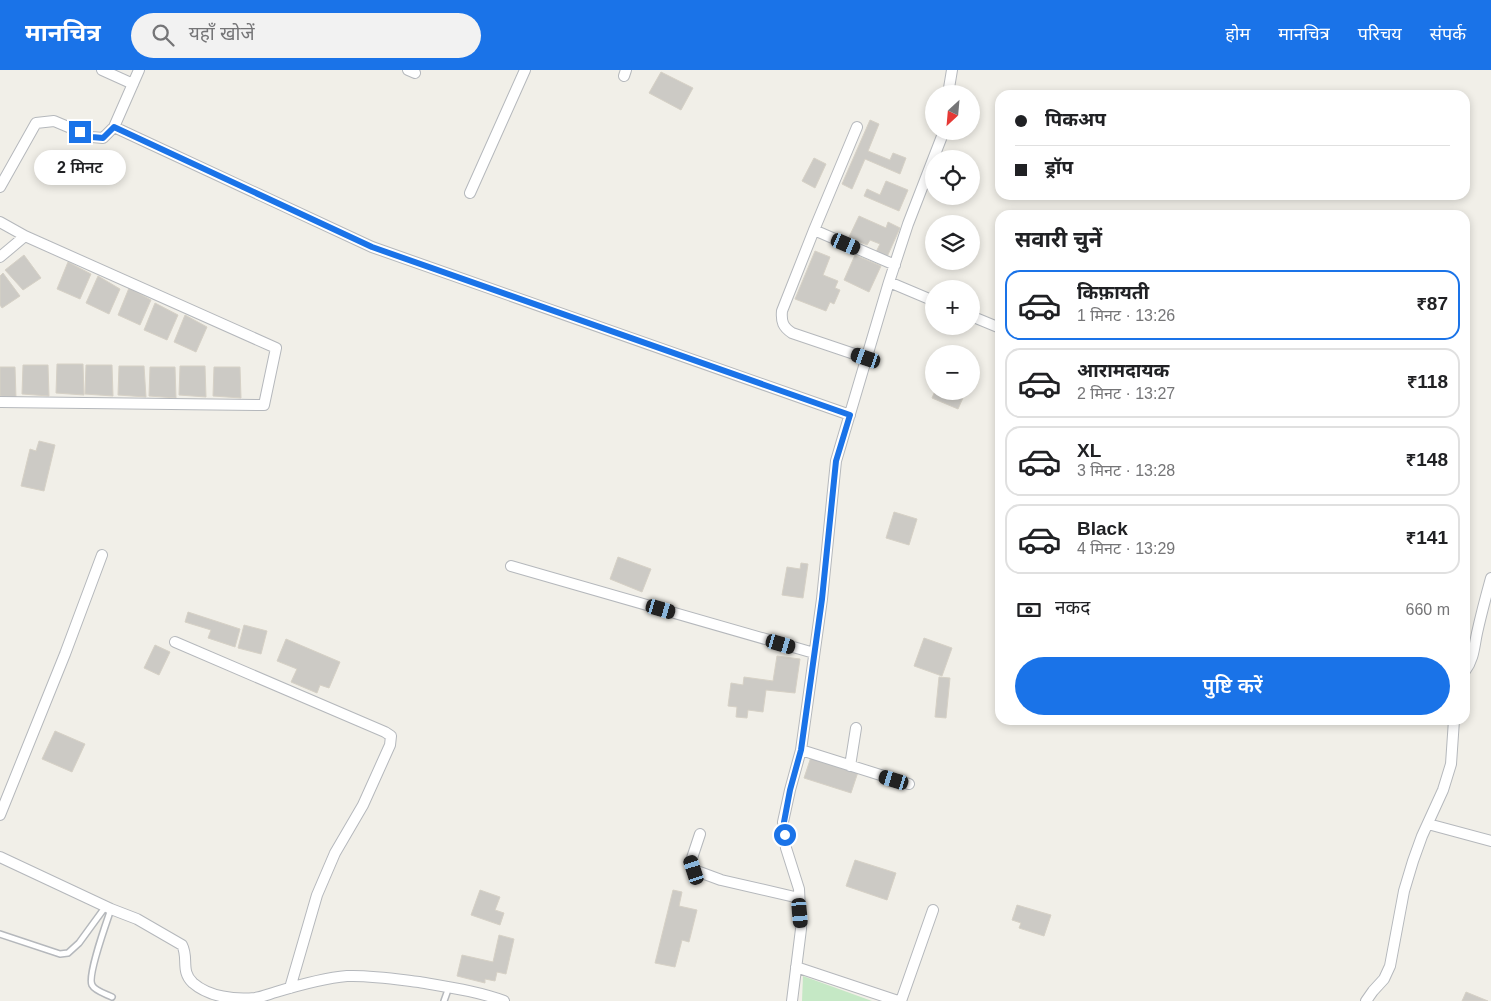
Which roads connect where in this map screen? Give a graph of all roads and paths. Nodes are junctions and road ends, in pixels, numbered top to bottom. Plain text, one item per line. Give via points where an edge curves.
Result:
1 (102, 70) edge
2 (139, 70) edge
3 (525, 70) edge
4 (952, 70) edge
5 (133, 84) junction
6 (950, 85) edge
7 (114, 127) junction
8 (857, 127) dead end
9 (941, 140) edge
10 (0, 187) edge
11 (470, 193) dead end
12 (0, 222) edge
13 (814, 230) junction
14 (25, 236) junction
15 (0, 257) edge
16 (895, 265) junction
17 (889, 282) junction
18 (925, 297) edge
19 (980, 320) edge
20 (995, 326) edge
21 (866, 358) junction
22 (0, 402) edge
23 (850, 415) junction
24 (102, 554) dead end
25 (511, 566) dead end
26 (1491, 578) edge
27 (175, 642) dead end
28 (814, 654) junction
29 (1470, 663) edge
30 (1454, 725) edge
31 (856, 728) dead end
32 (801, 750) junction
33 (850, 766) junction
34 (909, 784) dead end
35 (0, 815) edge
36 (1428, 824) junction
37 (700, 834) dead end
38 (1491, 841) edge
39 (0, 857) edge
40 (798, 898) junction
41 (109, 908) junction
42 (932, 910) dead end
43 (0, 934) edge
44 (796, 967) junction
45 (449, 987) junction
46 (290, 988) junction
47 (112, 997) dead end
48 (226, 999) edge
49 (444, 1001) edge
50 (504, 1001) edge
51 (792, 1001) edge
52 (899, 1001) edge
53 (1366, 1001) edge

1 - 5 street
2 - 5 street
3 - 11 street
4 - 6 street
5 - 7 street
7 - 10 street via 103,138 92,137 54,121 36,123
7 - 23 street via 372,247
8 - 13 street
9 - 16 street
12 - 14 street
13 - 16 street
13 - 21 street via 782,311 784,328
14 - 15 street
14 - 22 street via 276,348 264,405
16 - 17 street
17 - 18 street
17 - 21 street
19 - 20 street
21 - 23 street
23 - 28 street via 836,461
24 - 35 street
25 - 28 street
26 - 29 street
27 - 46 street via 391,736 363,805 335,853 317,895
28 - 32 street
30 - 36 street via 1451,764
31 - 33 street
32 - 33 street
32 - 40 street via 784,822 786,848 799,889
33 - 34 street
36 - 38 street
36 - 53 street via 1404,891 1390,966 1384,980
37 - 40 street via 691,861 694,870 720,880
39 - 41 street
40 - 44 street via 801,929
41 - 43 lane via 68,953 60,954
41 - 47 lane via 91,981 94,988
41 - 48 street via 137,919 182,945 187,977 195,985
42 - 52 street
44 - 51 street
44 - 52 street
45 - 46 street via 385,977 348,976
45 - 49 lane
45 - 50 street
46 - 48 street via 256,998

